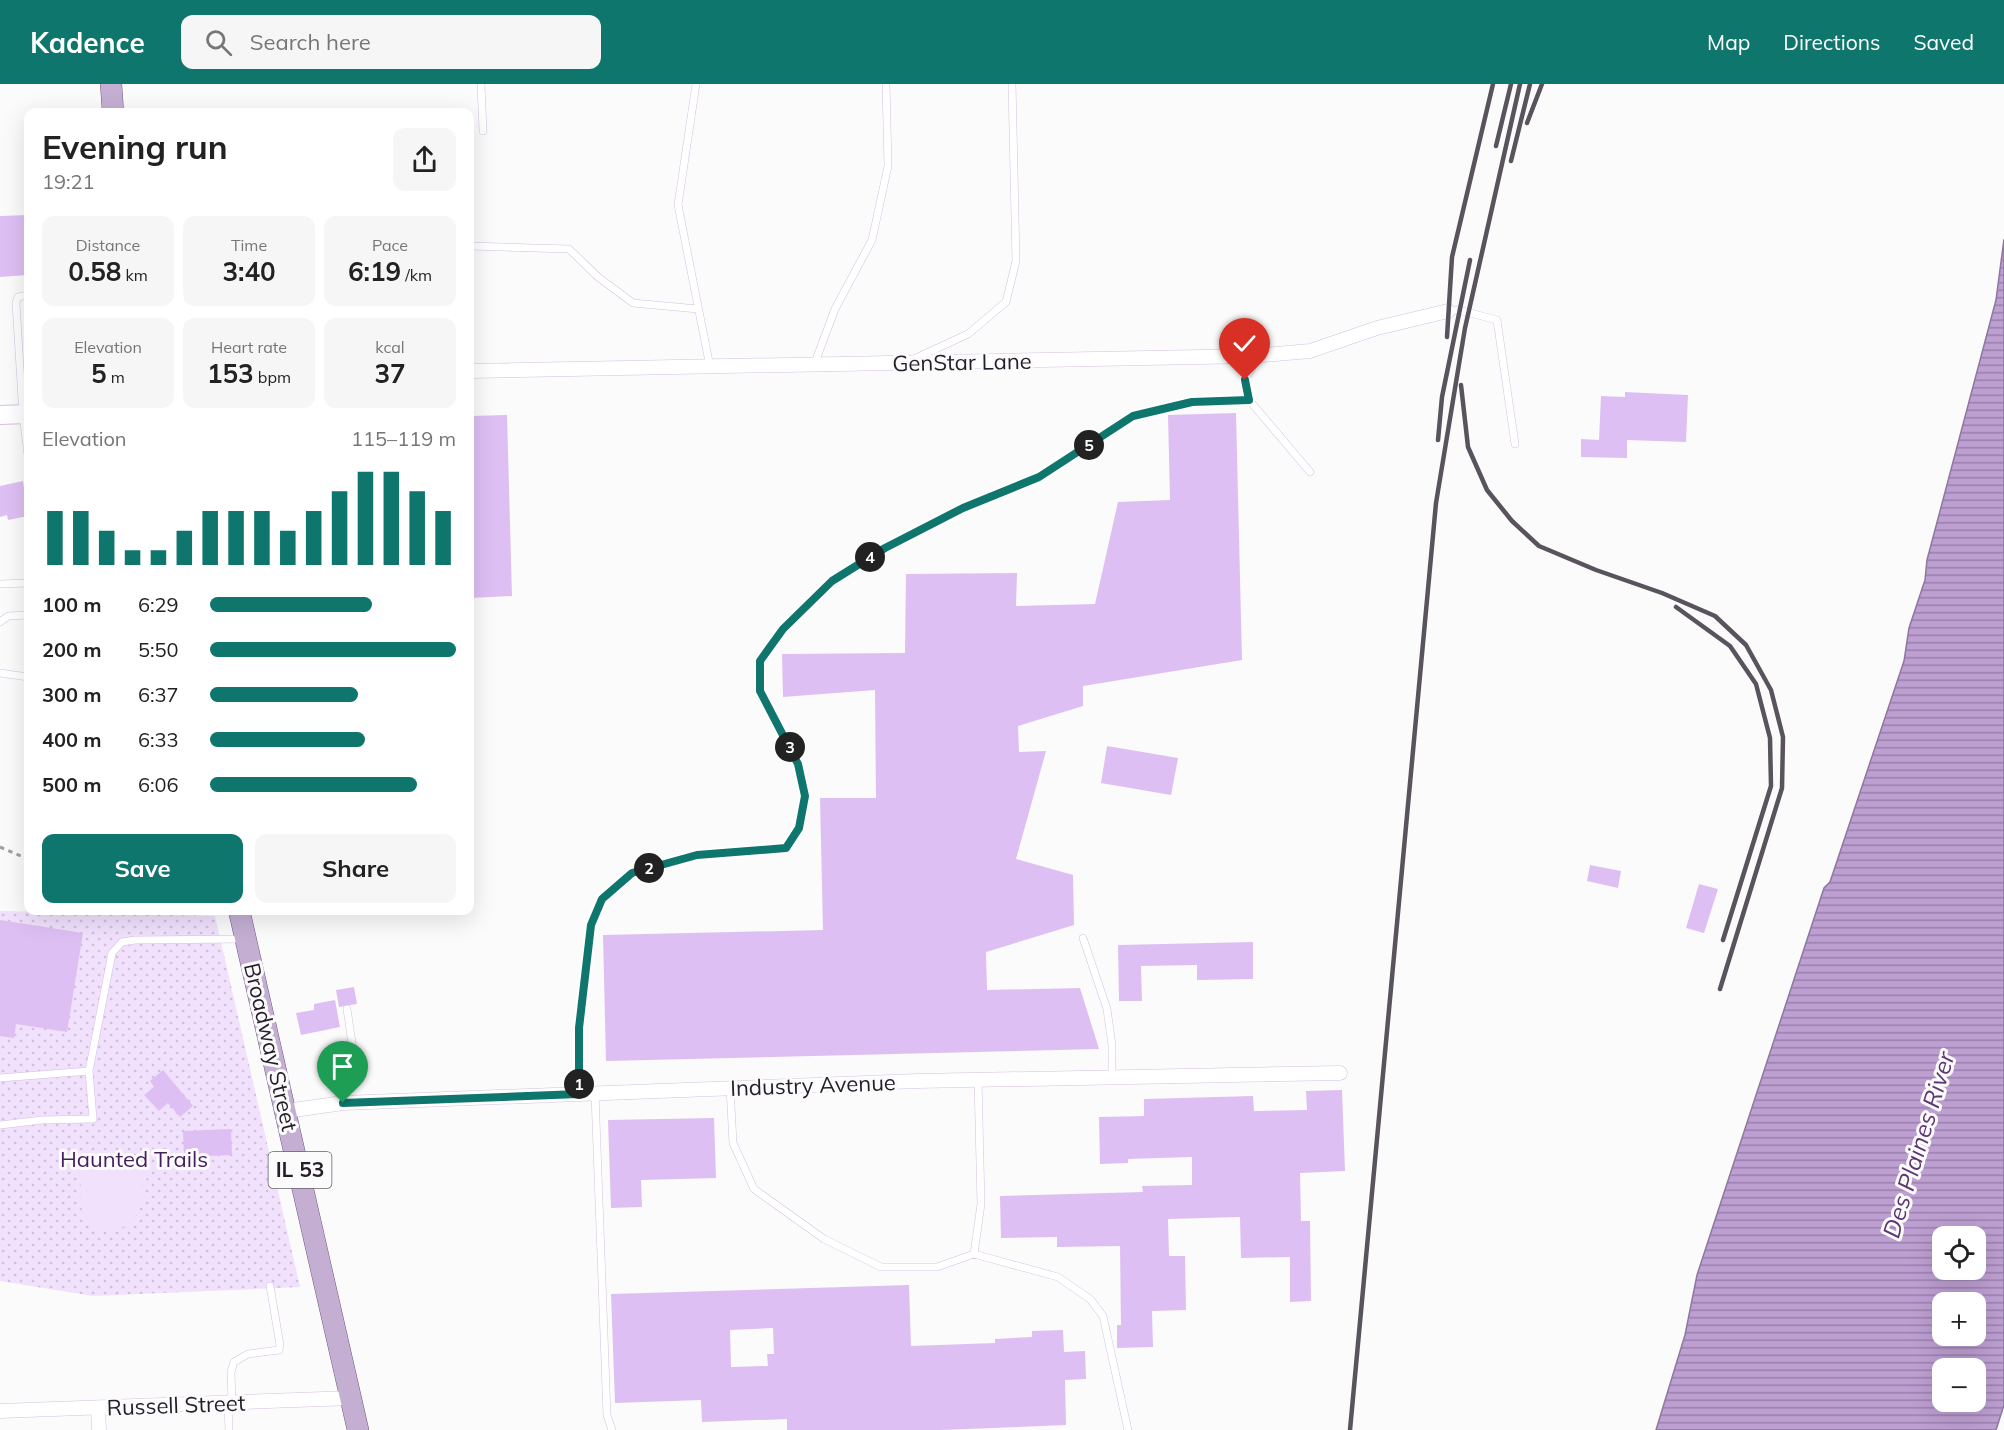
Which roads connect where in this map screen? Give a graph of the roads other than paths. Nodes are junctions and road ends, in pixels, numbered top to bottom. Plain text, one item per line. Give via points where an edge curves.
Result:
1 (111, 84) edge
2 (482, 84) edge
3 (696, 84) edge
4 (886, 84) edge
5 (1012, 84) edge
6 (112, 108) edge
7 (483, 131) dead end
8 (474, 246) edge
9 (24, 296) edge
10 (698, 309) junction
11 (1448, 311) joint
12 (1259, 356) junction
13 (906, 363) junction
14 (814, 364) junction
15 (710, 367) junction
16 (24, 368) edge
17 (20, 369) junction
18 (474, 371) edge
19 (24, 400) edge
20 (1249, 400) junction
21 (0, 415) edge
22 (24, 415) edge
23 (1515, 444) dead end
24 (1310, 472) dead end
25 (24, 583) edge
26 (0, 584) edge
27 (24, 615) edge
28 (0, 622) edge
29 (0, 673) edge
30 (24, 676) edge
31 (240, 915) edge
32 (246, 939) junction
33 (1083, 939) dead end
34 (347, 1009) dead end
35 (89, 1071) junction
36 (1340, 1072) dead end
37 (1112, 1077) junction
38 (0, 1078) edge
39 (978, 1080) junction
40 (730, 1088) junction
41 (579, 1094) junction
42 (594, 1094) junction
43 (343, 1103) junction
44 (286, 1111) junction
45 (0, 1125) edge
46 (974, 1254) junction
47 (270, 1286) dead end
48 (351, 1398) junction
49 (230, 1403) junction
50 (98, 1408) junction
51 (0, 1411) edge
52 (99, 1430) edge
53 (229, 1430) edge
54 (358, 1430) edge
55 (612, 1430) edge
56 (1128, 1430) edge

1 - 6 main road
2 - 7 lane
3 - 10 lane via 678,205
4 - 14 lane via 888,166 872,240 835,309
5 - 13 lane via 1016,261 1006,302 968,334
8 - 10 lane via 569,249 633,303
9 - 17 lane via 18,297 16,303
10 - 15 lane
11 - 12 street, GenStar Lane via 1377,328 1310,351
11 - 23 lane via 1497,320
12 - 13 street, GenStar Lane
12 - 20 lane via 1245,380
13 - 14 street, GenStar Lane
14 - 15 street, GenStar Lane
15 - 18 street, GenStar Lane
16 - 17 lane
17 - 19 lane
20 - 24 lane
20 - 41 lane via 1192,402 1133,416 1039,477 963,508 885,548 832,581 783,629 760,661 760,691 798,764 805,796 799,828 786,848 697,855 632,873 602,899 591,925 582,1005
21 - 22 main road
25 - 26 lane
27 - 28 lane via 8,616
29 - 30 lane
31 - 32 main road, Broadway Street / IL 53
32 - 35 lane via 122,942 112,953
32 - 44 main road, Broadway Street / IL 53
33 - 37 lane via 1107,1009
34 - 43 lane via 353,1050
35 - 38 lane
35 - 45 lane via 93,1119
36 - 37 street, Industry Avenue
37 - 39 street, Industry Avenue
39 - 40 street, Industry Avenue
39 - 46 lane via 981,1204
40 - 42 street, Industry Avenue
40 - 46 lane via 734,1143 754,1189 824,1239 881,1267 937,1267
41 - 42 street, Industry Avenue
41 - 43 street, Industry Avenue
42 - 55 lane via 607,1415
43 - 44 street, Industry Avenue
44 - 48 main road, Broadway Street / IL 53
46 - 56 lane via 1058,1277 1090,1299 1103,1316
47 - 49 lane via 279,1350 248,1354 234,1362
48 - 49 street, Russell Street
48 - 54 main road, Broadway Street / IL 53
49 - 50 street, Russell Street
49 - 53 lane
50 - 51 street, Russell Street
50 - 52 street

